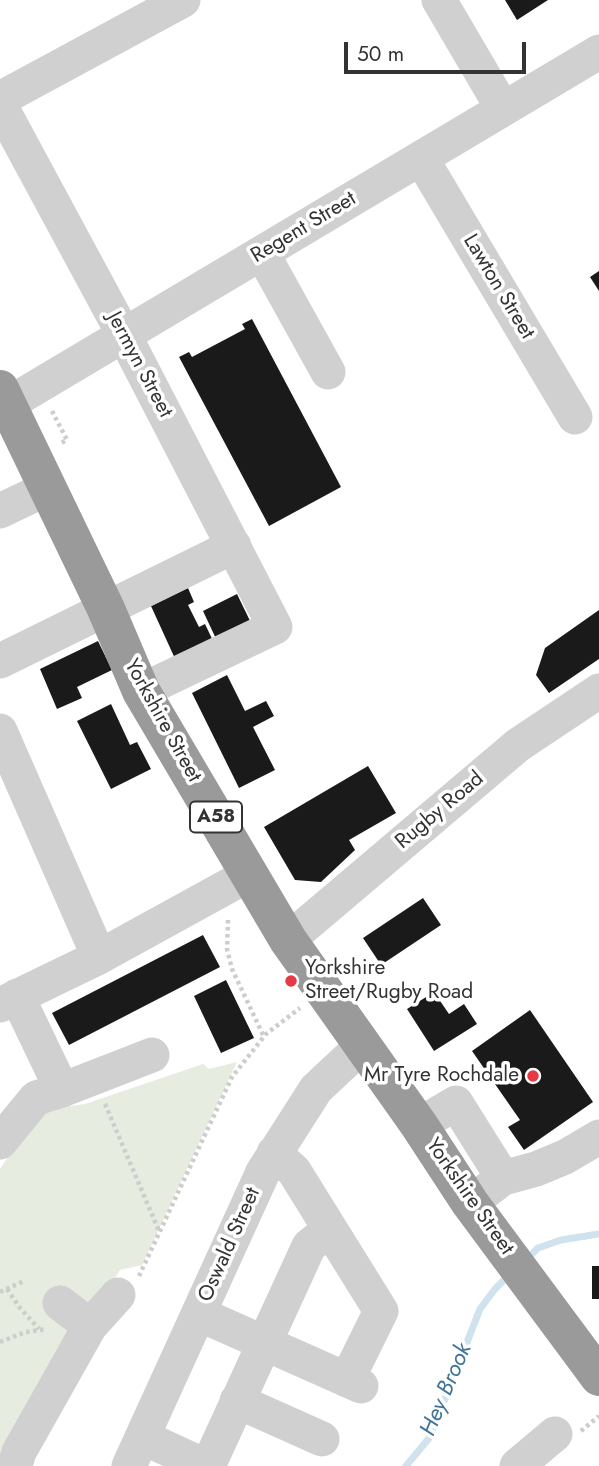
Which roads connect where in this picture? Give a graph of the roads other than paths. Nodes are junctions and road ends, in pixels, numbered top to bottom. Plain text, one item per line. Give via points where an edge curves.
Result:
1 (183, 0) edge
2 (439, 0) edge
3 (599, 52) edge
4 (0, 99) edge
5 (0, 105) edge
6 (503, 109) junction
7 (421, 158) junction
8 (262, 253) junction
9 (124, 335) junction
10 (328, 372) dead end
11 (4, 396) edge
12 (575, 417) dead end
13 (48, 488) junction
14 (0, 511) edge
15 (234, 546) junction
16 (106, 609) junction
17 (9, 656) edge
18 (141, 691) junction
19 (599, 691) edge
20 (0, 731) edge
21 (240, 879) junction
22 (288, 940) junction
23 (99, 957) junction
24 (9, 1001) edge
25 (363, 1045) junction
26 (152, 1055) dead end
27 (62, 1090) junction
28 (419, 1125) junction
29 (599, 1137) edge
30 (0, 1142) edge
31 (274, 1153) junction
32 (503, 1178) junction
33 (470, 1203) junction
34 (330, 1229) junction
35 (118, 1295) road end
36 (199, 1314) junction
37 (263, 1342) junction
38 (599, 1377) edge
39 (237, 1401) junction
40 (321, 1439) dead end
41 (135, 1451) edge
42 (15, 1466) edge
43 (206, 1466) edge

1 - 4 street
2 - 6 street
3 - 6 street, Regent Street
5 - 9 street, Jermyn Street
6 - 7 street, Regent Street
7 - 8 street, Regent Street
7 - 12 street, Lawton Street
8 - 9 street, Regent Street
8 - 10 street
9 - 11 street, Regent Street
9 - 15 street, Jermyn Street
11 - 13 highway, Yorkshire Street / A58
13 - 14 street
13 - 16 highway, Yorkshire Street / A58
15 - 16 street
15 - 18 street, Jermyn Street via 275,627
16 - 17 street
16 - 18 highway, Yorkshire Street / A58
18 - 21 highway, Yorkshire Street / A58
19 - 22 street, Rugby Road via 518,745
20 - 23 street
21 - 22 highway, Yorkshire Street / A58
21 - 23 street
22 - 25 highway, Yorkshire Street / A58
23 - 24 street
24 - 27 street
25 - 28 highway, Yorkshire Street / A58
25 - 31 street, Oswald Street via 316,1089
26 - 27 street
27 - 30 street via 36,1098
28 - 32 street via 456,1103
28 - 33 highway, Yorkshire Street / A58
29 - 32 street via 565,1157
31 - 34 street via 294,1171
31 - 36 street, Oswald Street
32 - 33 street
33 - 38 highway, Yorkshire Street / A58
34 - 37 street via 309,1246
34 - 37 street via 381,1311 354,1383
35 - 42 street via 68,1320
36 - 37 street
36 - 41 street, Oswald Street
37 - 39 street
39 - 40 street
39 - 43 street
41 - 43 street

